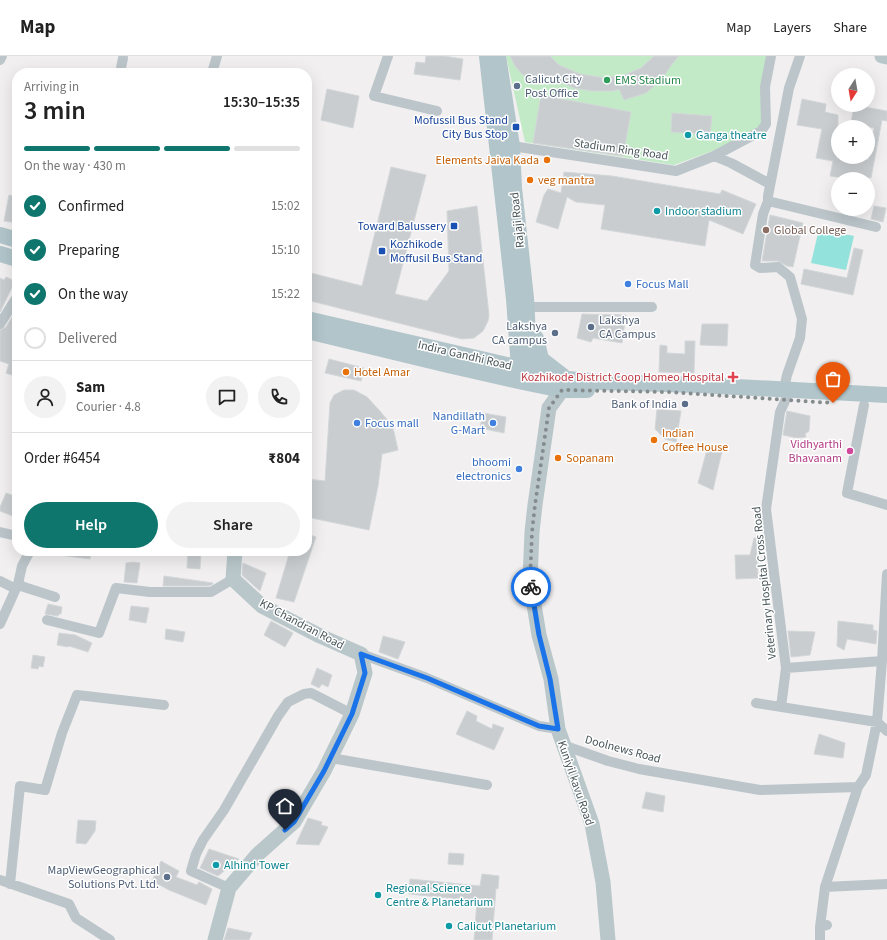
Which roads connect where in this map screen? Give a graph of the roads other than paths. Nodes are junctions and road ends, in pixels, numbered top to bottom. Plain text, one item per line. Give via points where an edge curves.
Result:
1 (2, 56) edge
2 (217, 56) edge
3 (388, 56) edge
4 (487, 56) edge
5 (498, 56) edge
6 (771, 56) edge
7 (800, 56) edge
8 (882, 56) edge
9 (887, 57) edge
10 (123, 58) dead end
11 (0, 60) edge
12 (121, 68) edge
13 (213, 68) edge
14 (437, 112) dead end
15 (512, 146) junction
16 (714, 156) junction
17 (770, 184) junction
18 (768, 201) junction
19 (876, 227) dead end
20 (0, 235) edge
21 (12, 239) edge
22 (0, 247) edge
23 (12, 251) edge
24 (0, 254) edge
25 (12, 258) edge
26 (523, 301) junction
27 (12, 305) edge
28 (652, 307) dead end
29 (312, 320) edge
30 (0, 324) edge
31 (312, 332) edge
32 (471, 356) junction
33 (524, 373) junction
34 (565, 385) junction
35 (785, 394) junction
36 (887, 395) edge
37 (864, 405) junction
38 (887, 406) edge
39 (887, 505) edge
40 (0, 532) edge
41 (12, 535) edge
42 (27, 556) edge
43 (235, 556) edge
44 (887, 574) edge
45 (233, 579) junction
46 (0, 581) edge
47 (17, 586) junction
48 (55, 597) dead end
49 (1, 620) edge
50 (47, 620) dead end
51 (361, 654) junction
52 (882, 661) junction
53 (786, 668) junction
54 (756, 703) dead end
55 (164, 705) dead end
56 (781, 707) junction
57 (352, 714) junction
58 (877, 722) junction
59 (558, 729) junction
60 (887, 731) edge
61 (563, 745) junction
62 (331, 758) junction
63 (487, 785) dead end
64 (858, 787) junction
65 (5, 882) edge
66 (887, 884) edge
67 (825, 887) junction
68 (229, 888) junction
69 (110, 940) edge
70 (214, 940) edge
71 (608, 940) edge
72 (820, 940) edge

1 - 11 street
2 - 13 street
3 - 14 street via 374,96
4 - 26 main road
5 - 15 main road, Rajaji Road
6 - 16 street, Stadium Ring Road via 765,87 766,124 761,131
7 - 17 street via 790,88
8 - 9 main road
10 - 12 street
15 - 16 street, Stadium Ring Road via 676,171
15 - 26 main road, Rajaji Road
16 - 17 street
17 - 18 street
18 - 19 street
18 - 35 street, Veterinary Hospital Cross Road via 763,214 755,265 760,268 778,267 790,277 802,319 800,338 787,374
20 - 21 main road
22 - 23 main road
24 - 25 main road
26 - 28 street
26 - 32 main road via 512,323 509,351 496,358
26 - 33 main road, Rajaji Road
26 - 34 main road via 541,360
27 - 30 street
29 - 32 main road, Indira Gandhi Road
31 - 33 main road, Indira Gandhi Road via 448,365
32 - 33 main road, Indira Gandhi Road
33 - 34 main road, Indira Gandhi Road
34 - 35 main road, Indira Gandhi Road via 601,382 699,385
34 - 59 main road, Kuniyil kavu Road via 549,408 532,532 530,580
35 - 36 main road, Indira Gandhi Road
35 - 37 main road, Indira Gandhi Road
35 - 53 street, Veterinary Hospital Cross Road via 766,509
37 - 38 main road, Indira Gandhi Road
37 - 39 street via 847,493
40 - 41 street
42 - 47 street
43 - 45 main road
44 - 52 street
45 - 50 street via 211,592 150,592 116,588 99,633
45 - 51 main road, KP Chandran Road via 262,606
46 - 47 street
47 - 48 street
47 - 49 street
51 - 57 main road via 365,673
51 - 59 street via 427,678 539,726
52 - 53 street, Veterinary Hospital Cross Road
52 - 58 street
53 - 56 street
54 - 56 street
55 - 65 street via 77,696 62,733 45,790 20,786
56 - 58 street
57 - 62 main road
57 - 68 street via 311,693 288,702 278,716 241,782 203,840 191,871
58 - 60 street
58 - 64 street via 866,775
59 - 61 main road, Kuniyil kavu Road
61 - 64 street, Doolnews Road via 639,769 760,790
61 - 71 main road, Kuniyil kavu Road via 592,824 604,882
62 - 63 street
62 - 68 main road via 294,822 257,855
64 - 67 street
65 - 69 street via 69,904 76,918
66 - 67 street
67 - 72 street via 824,926
68 - 70 main road

